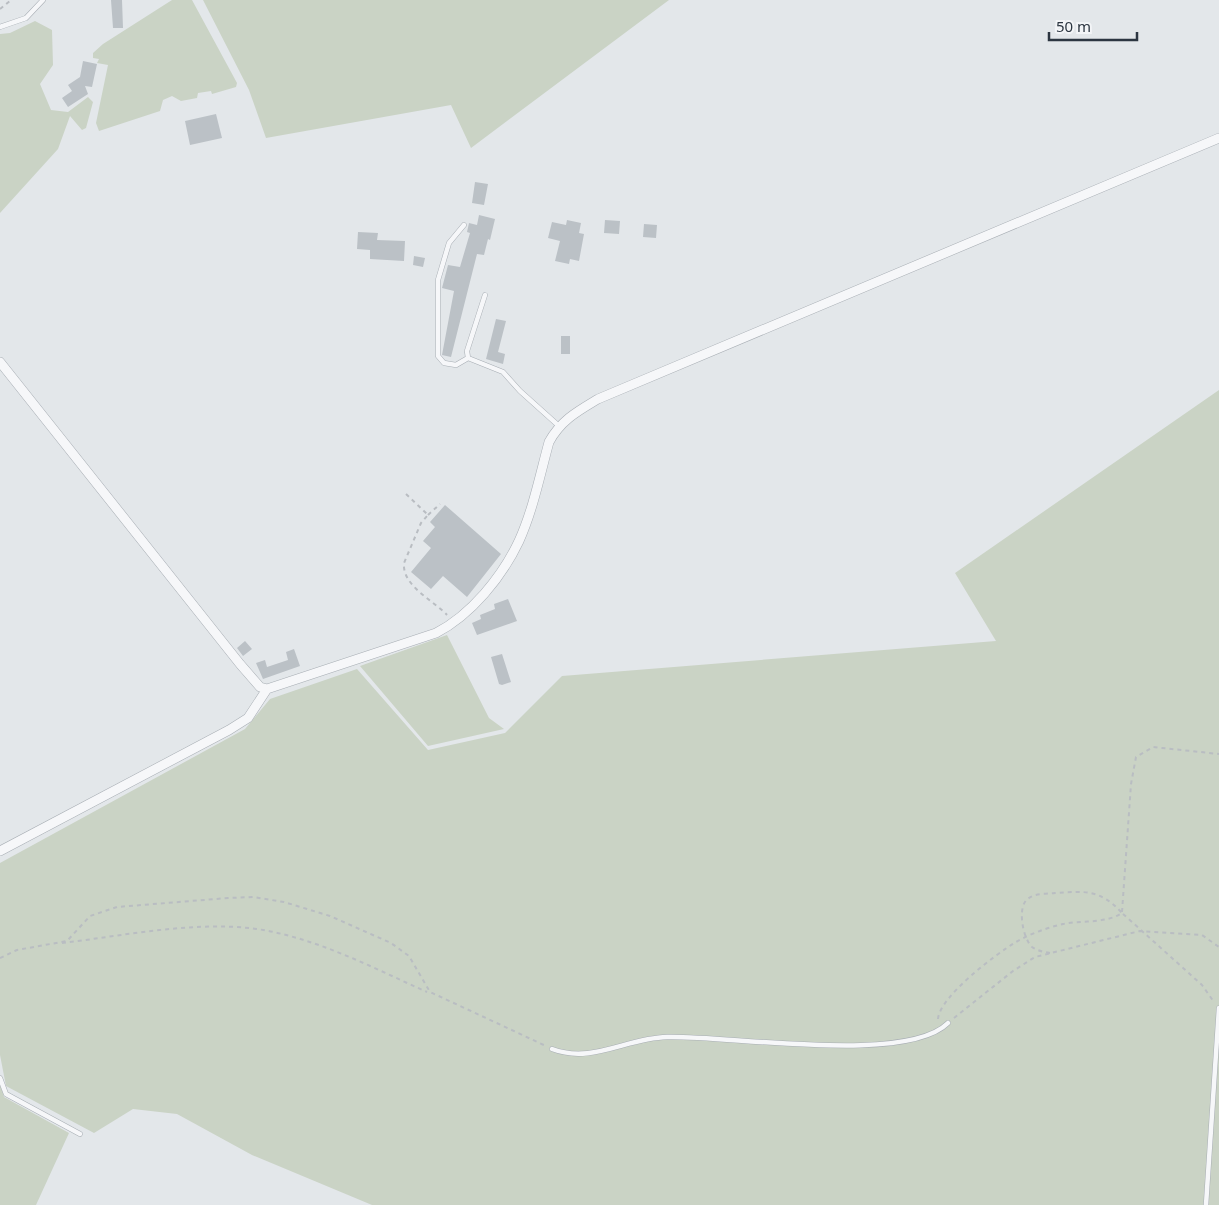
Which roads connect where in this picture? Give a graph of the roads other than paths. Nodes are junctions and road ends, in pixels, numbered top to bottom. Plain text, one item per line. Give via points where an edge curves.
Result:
1 (44, 0) edge
2 (0, 27) edge
3 (1219, 138) edge
4 (464, 225) dead end
5 (485, 295) dead end
6 (468, 358) junction
7 (0, 362) edge
8 (559, 426) junction
9 (267, 689) junction
10 (0, 851) edge
11 (1219, 1008) edge
12 (948, 1023) road end
13 (552, 1049) road end
14 (0, 1078) edge
15 (80, 1134) dead end
16 (1206, 1205) edge

1 - 2 lane via 26,18
3 - 8 street via 642,379 598,399
4 - 6 lane via 449,243 438,280 437,332 438,356 444,363 456,364
5 - 6 lane via 467,350
6 - 8 lane via 503,372
7 - 9 street via 240,664 260,688
8 - 9 street via 549,442 518,541 481,597 454,622 436,633
9 - 10 street via 248,718 229,730
11 - 16 lane
12 - 13 lane via 941,1030 904,1041 851,1045 668,1037 629,1042 578,1055
14 - 15 lane via 6,1094

